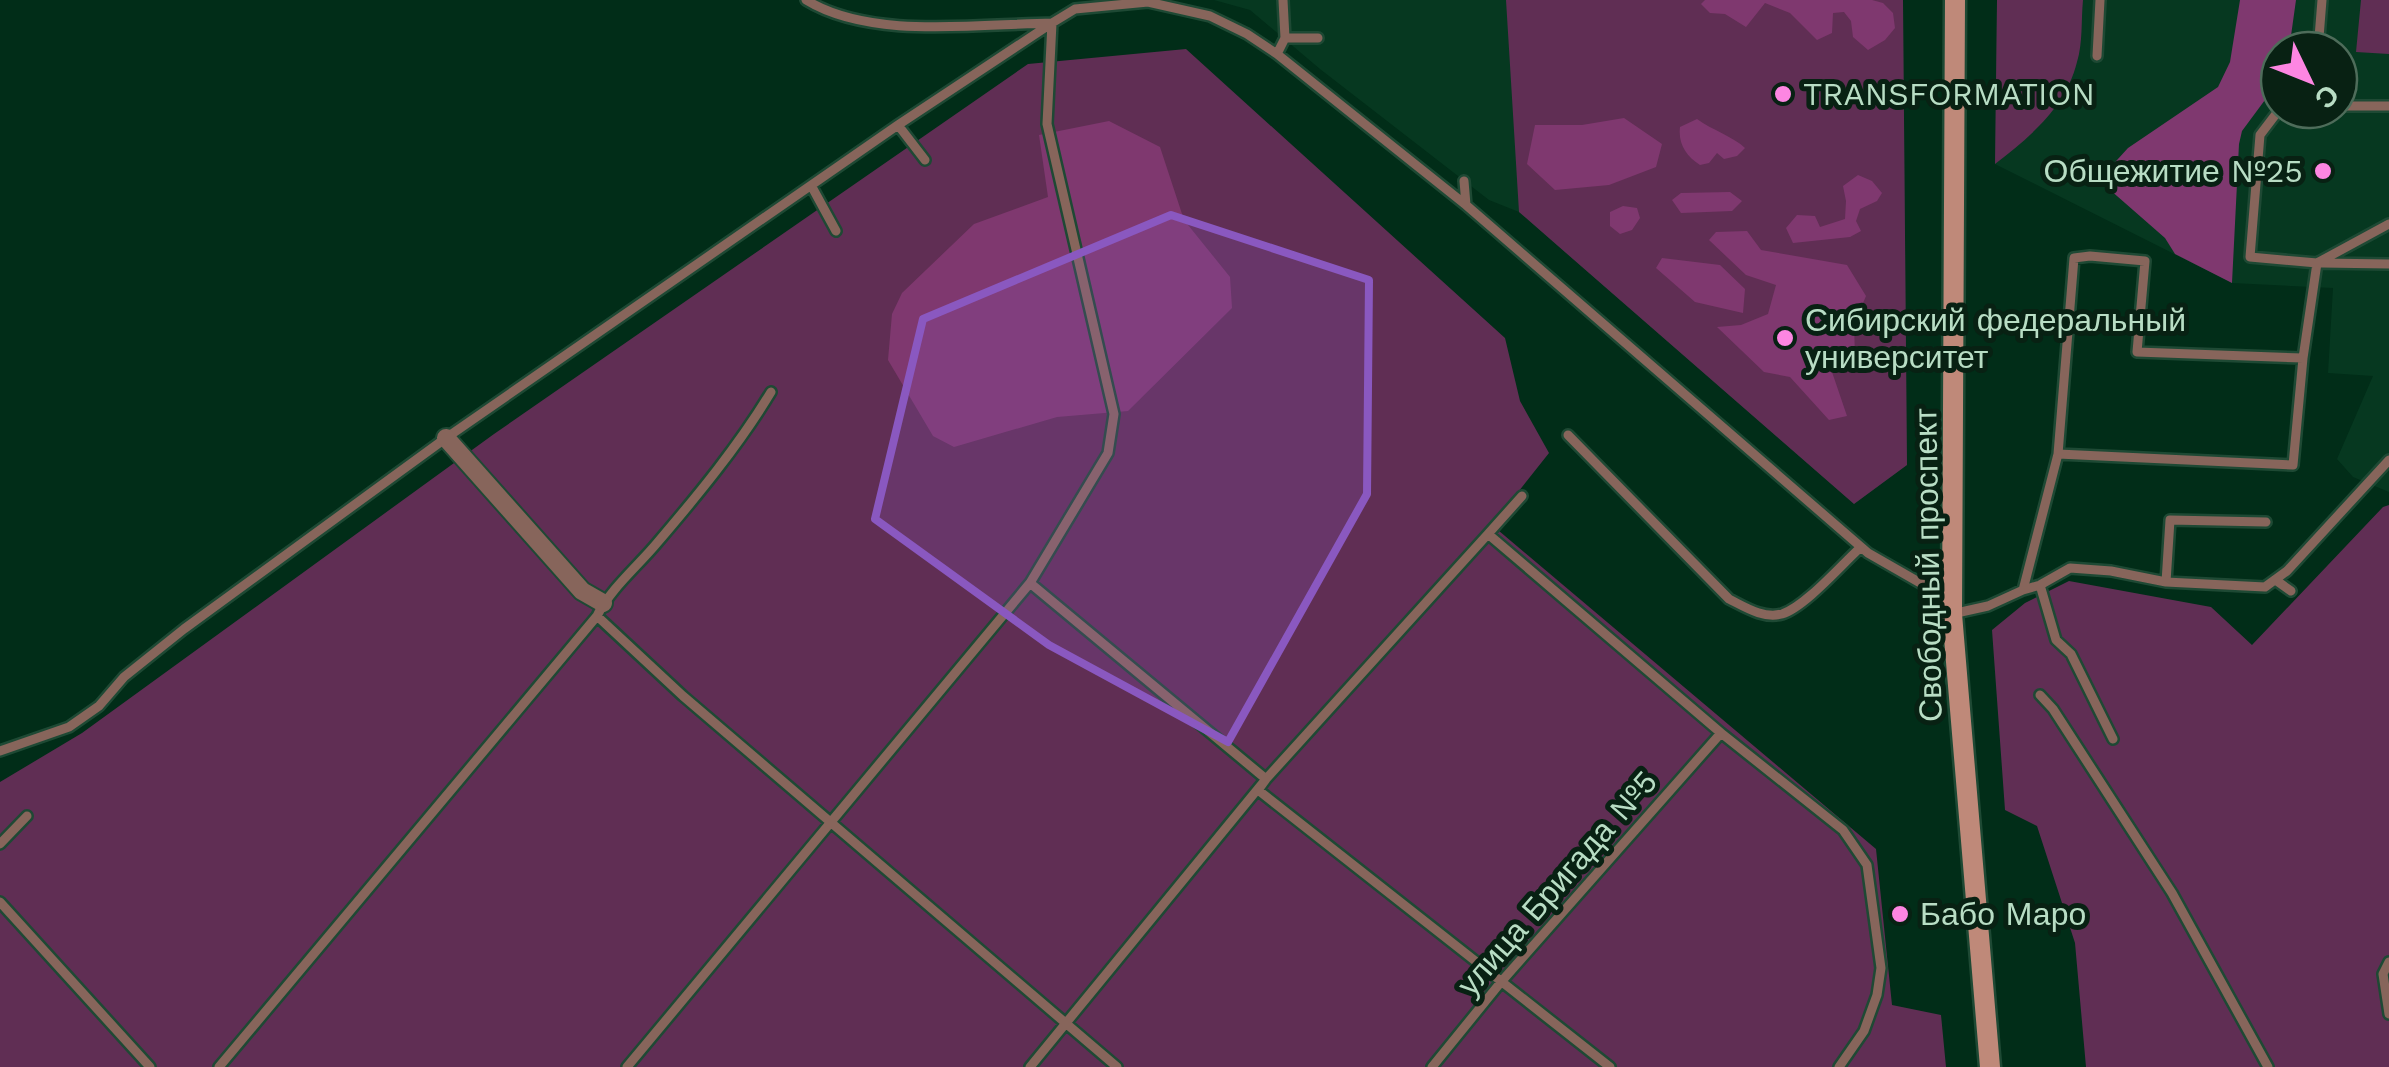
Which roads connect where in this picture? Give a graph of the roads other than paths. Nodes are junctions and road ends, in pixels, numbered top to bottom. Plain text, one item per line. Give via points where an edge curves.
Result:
1 (806, 0) edge
2 (1283, 0) edge
3 (1955, 0) edge
4 (2100, 0) edge
5 (2322, 0) edge
6 (1073, 4) edge
7 (1052, 23) junction
8 (2320, 30) edge
9 (1286, 38) junction
10 (1318, 38) dead end
11 (1277, 54) junction
12 (2097, 56) dead end
13 (2359, 106) edge
14 (2389, 106) edge
15 (898, 126) junction
16 (2264, 130) edge
17 (925, 160) dead end
18 (1464, 181) dead end
19 (812, 187) junction
20 (1466, 205) junction
21 (2389, 224) edge
22 (836, 231) dead end
23 (2317, 263) junction
24 (2389, 264) edge
25 (2303, 358) junction
26 (771, 392) dead end
27 (1568, 435) dead end
28 (446, 438) junction
29 (2058, 454) junction
30 (2389, 460) edge
31 (1522, 496) dead end
32 (2266, 522) dead end
33 (1488, 534) junction
34 (1860, 547) junction
35 (2278, 581) junction
36 (2166, 582) junction
37 (1030, 583) junction
38 (2040, 585) junction
39 (2024, 590) junction
40 (2291, 592) dead end
41 (1952, 608) junction
42 (600, 610) junction
43 (2040, 695) dead end
44 (1721, 732) junction
45 (2113, 739) dead end
46 (0, 751) edge
47 (1266, 779) junction
48 (1258, 790) junction
49 (28, 816) dead end
50 (832, 824) junction
51 (0, 844) edge
52 (0, 902) edge
53 (2389, 962) edge
54 (1502, 982) junction
55 (2389, 1014) edge
56 (1065, 1024) junction
57 (632, 1065) edge
58 (150, 1067) edge
59 (219, 1067) edge
60 (1030, 1067) edge
61 (1118, 1067) edge
62 (1432, 1067) edge
63 (1610, 1067) edge
64 (1839, 1067) edge
65 (1990, 1067) edge
66 (2268, 1067) edge

1 - 7 lane via 845,19 880,25
2 - 9 lane
3 - 41 main road, Свободный проспект
4 - 12 lane
5 - 8 lane
6 - 7 lane
6 - 11 lane via 1148,2 1210,16
7 - 15 lane
7 - 37 lane via 1046,124 1114,414 1108,453
9 - 10 lane
9 - 11 lane
11 - 20 lane
13 - 14 lane
15 - 17 lane
15 - 19 lane
16 - 23 lane via 2250,257
18 - 20 lane
19 - 22 lane
19 - 28 lane
20 - 34 lane
21 - 23 lane
23 - 24 lane
23 - 25 lane
25 - 29 lane via 2293,466
25 - 29 lane via 2137,352 2145,261 2074,258
26 - 42 lane via 751,426
27 - 34 lane via 1729,599 1756,613 1782,614
28 - 42 street
28 - 46 lane via 184,630 124,677 100,706 70,727
29 - 39 lane
30 - 35 lane
31 - 33 lane
32 - 36 lane via 2170,520
33 - 44 lane
33 - 47 lane
34 - 41 lane
35 - 36 lane via 2265,588
35 - 40 lane
36 - 38 lane via 2070,568
37 - 47 lane
37 - 50 lane
38 - 39 lane
38 - 45 lane via 2056,640 2071,654
39 - 41 lane via 1988,606
41 - 65 main road, Свободный проспект
42 - 50 lane via 682,696
42 - 59 lane
43 - 66 lane via 2172,892
44 - 54 lane, улица Бригада №5
44 - 64 lane via 1843,830 1867,865 1881,968 1864,1031
47 - 48 lane
48 - 54 lane
48 - 56 lane
49 - 51 lane
50 - 56 lane
50 - 57 lane
52 - 58 lane
53 - 55 lane via 2383,974
54 - 62 lane, улица Бригада №5
54 - 63 lane
56 - 60 lane
56 - 61 lane

